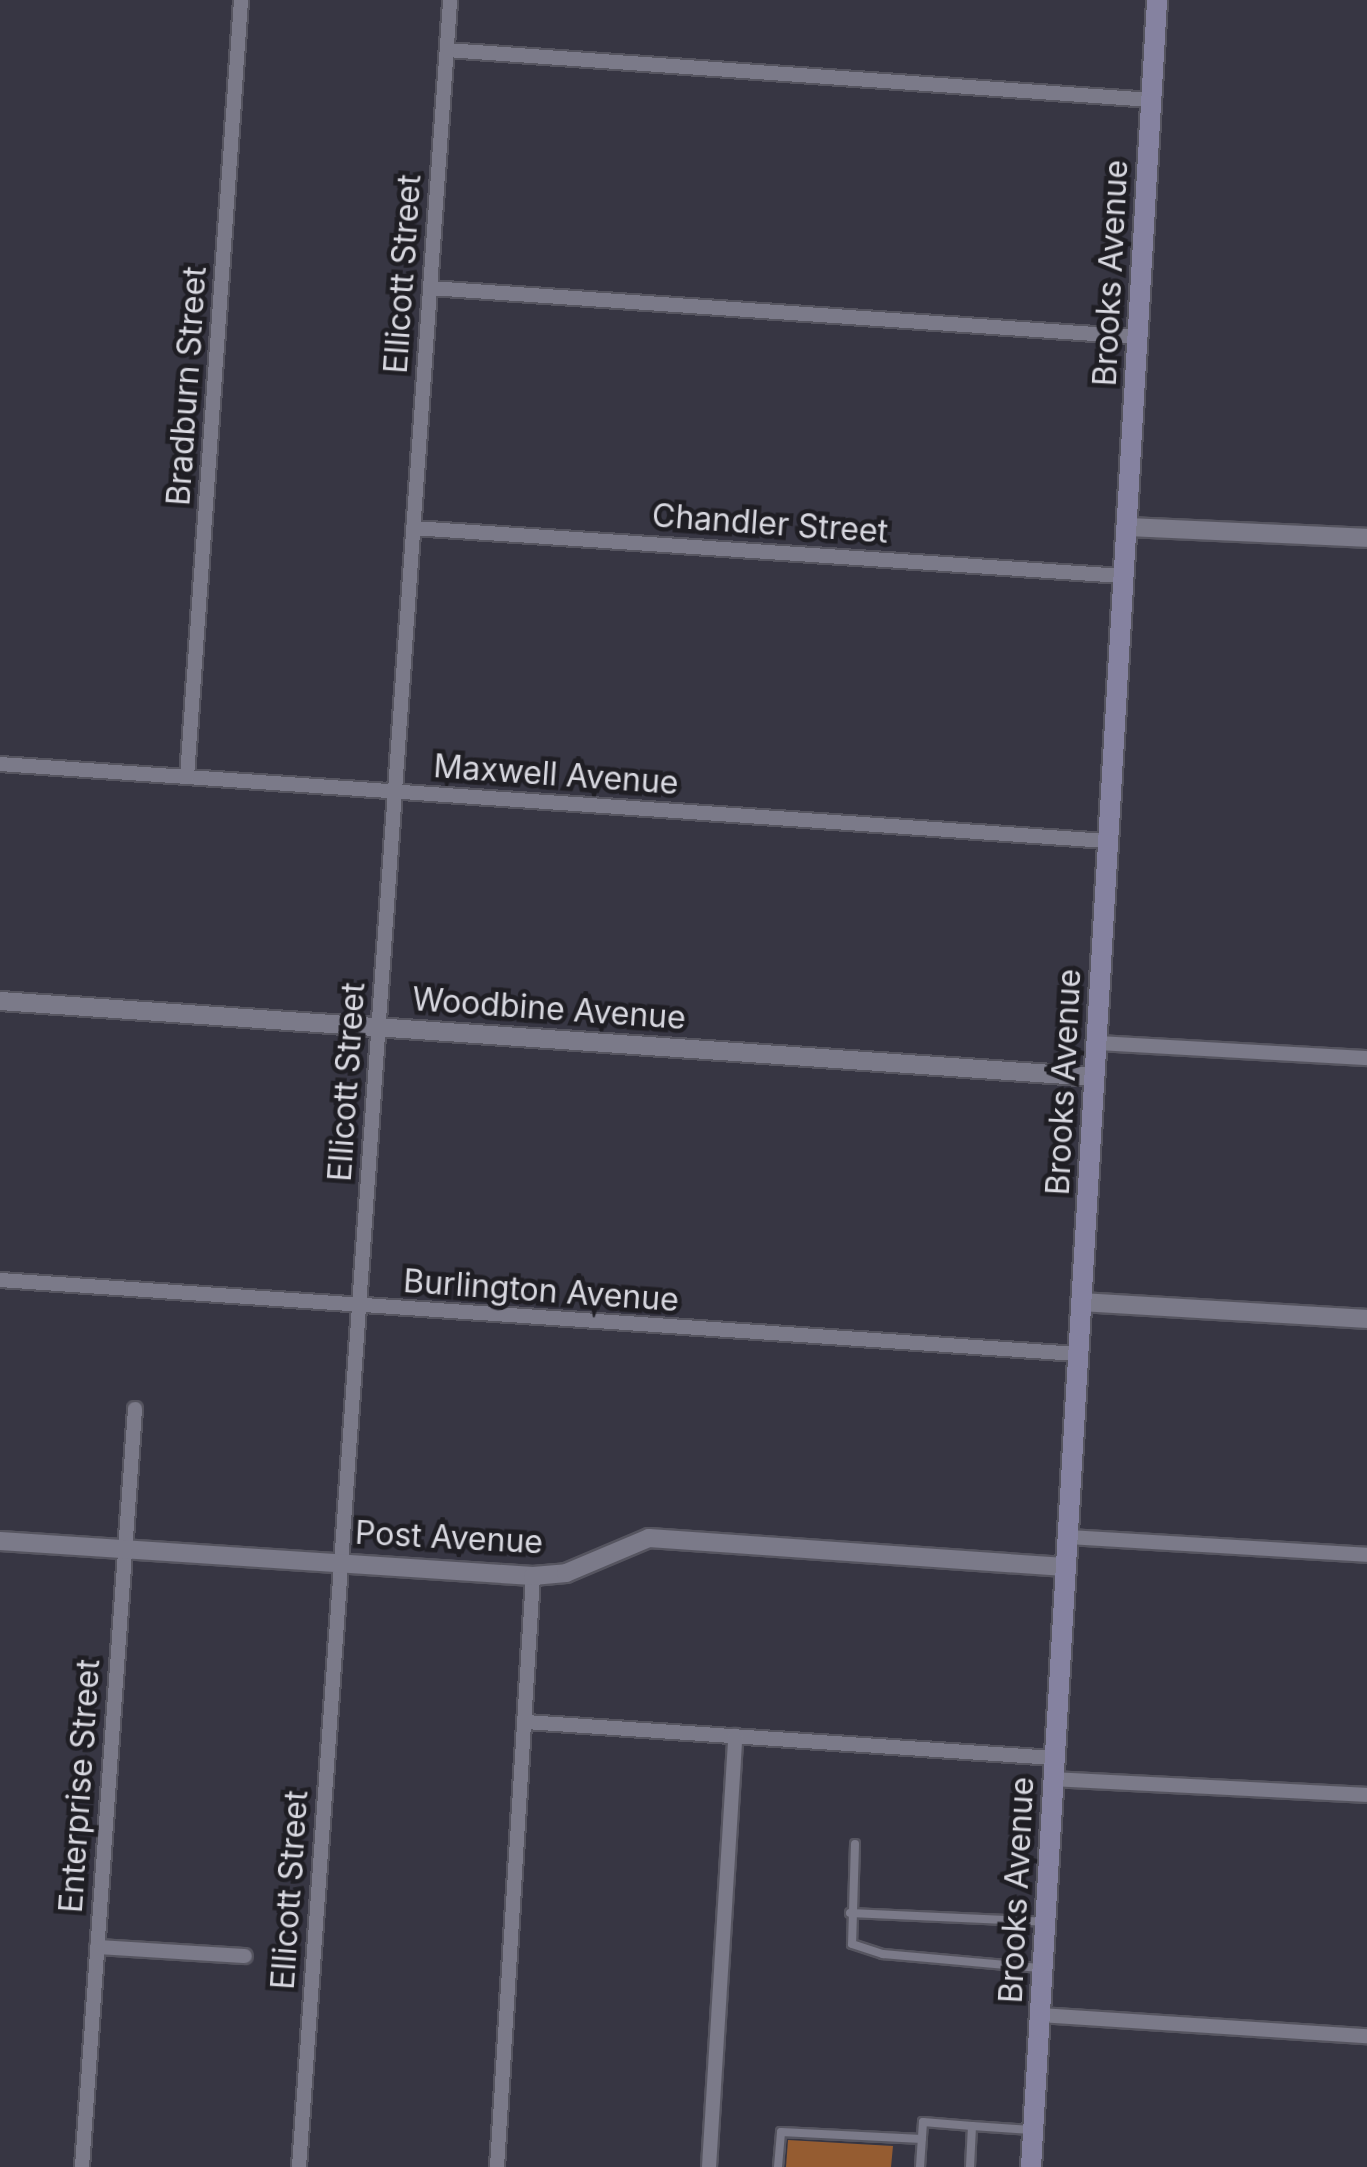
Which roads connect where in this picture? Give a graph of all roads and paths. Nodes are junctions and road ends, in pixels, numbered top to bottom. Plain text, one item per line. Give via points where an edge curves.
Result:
1 (241, 0) edge
2 (450, 0) edge
3 (1156, 0) edge
4 (446, 50) junction
5 (1151, 100) junction
6 (430, 288) junction
7 (1137, 337) junction
8 (1126, 527) junction
9 (413, 528) junction
10 (1367, 538) edge
11 (1123, 576) junction
12 (0, 764) edge
13 (187, 777) junction
14 (395, 791) junction
15 (1108, 841) junction
16 (0, 1001) edge
17 (378, 1028) junction
18 (1096, 1042) junction
19 (1367, 1058) edge
20 (1094, 1077) junction
21 (0, 1280) edge
22 (1081, 1302) junction
23 (359, 1306) junction
24 (1367, 1318) edge
25 (1078, 1354) junction
26 (135, 1409) dead end
27 (1067, 1538) junction
28 (0, 1541) edge
29 (123, 1547) junction
30 (1367, 1555) edge
31 (341, 1562) junction
32 (1066, 1567) junction
33 (533, 1576) junction
34 (526, 1722) junction
35 (735, 1736) junction
36 (1054, 1769) junction
37 (1367, 1796) edge
38 (856, 1844) dead end
39 (850, 1913) junction
40 (1045, 1922) junction
41 (97, 1947) junction
42 (245, 1956) dead end
43 (1042, 1968) junction
44 (1040, 2014) junction
45 (1367, 2036) edge
46 (972, 2126) junction
47 (1033, 2130) junction
48 (922, 2139) junction
49 (82, 2167) edge
50 (299, 2167) edge
51 (497, 2167) edge
52 (709, 2167) edge
53 (778, 2167) edge
54 (920, 2167) edge
55 (970, 2167) edge
56 (1030, 2167) edge

1 - 13 street, Bradburn Street
2 - 4 street, Ellicott Street
3 - 5 main road, Brooks Avenue
4 - 5 street
4 - 6 street, Ellicott Street
5 - 7 main road, Brooks Avenue
6 - 7 street
6 - 9 street, Ellicott Street
7 - 8 main road, Brooks Avenue
8 - 10 street
8 - 11 main road, Brooks Avenue
9 - 11 street, Chandler Street
9 - 14 street, Ellicott Street
11 - 15 main road, Brooks Avenue
12 - 13 street, Maxwell Avenue
13 - 14 street, Maxwell Avenue
14 - 15 street, Maxwell Avenue
14 - 17 street, Ellicott Street
15 - 18 main road, Brooks Avenue
16 - 17 street, Woodbine Avenue
17 - 20 street, Woodbine Avenue
17 - 23 street, Ellicott Street
18 - 19 street
18 - 20 main road, Brooks Avenue
20 - 22 main road, Brooks Avenue
21 - 23 street, Burlington Avenue
22 - 24 street
22 - 25 main road, Brooks Avenue
23 - 25 street, Burlington Avenue
23 - 31 street, Ellicott Street
25 - 27 main road, Brooks Avenue
26 - 29 street, Enterprise Street
27 - 30 street
27 - 32 main road, Brooks Avenue
28 - 29 street, Post Avenue
29 - 31 street, Post Avenue
29 - 41 street, Enterprise Street
31 - 33 street, Post Avenue
31 - 50 street, Ellicott Street
32 - 33 street, Post Avenue via 650,1538 566,1573
32 - 36 main road, Brooks Avenue
33 - 34 street
34 - 35 street
34 - 51 street
35 - 36 street
35 - 52 street
36 - 37 street
36 - 40 main road, Brooks Avenue
38 - 39 lane
39 - 40 lane
39 - 43 lane via 852,1944 884,1954
40 - 43 main road, Brooks Avenue
41 - 42 street
41 - 49 street, Enterprise Street
43 - 44 main road, Brooks Avenue
44 - 45 street
44 - 47 main road, Brooks Avenue
46 - 47 lane
46 - 48 lane via 923,2122
46 - 55 lane
47 - 56 main road, Brooks Avenue
48 - 53 lane via 781,2132
48 - 54 lane

